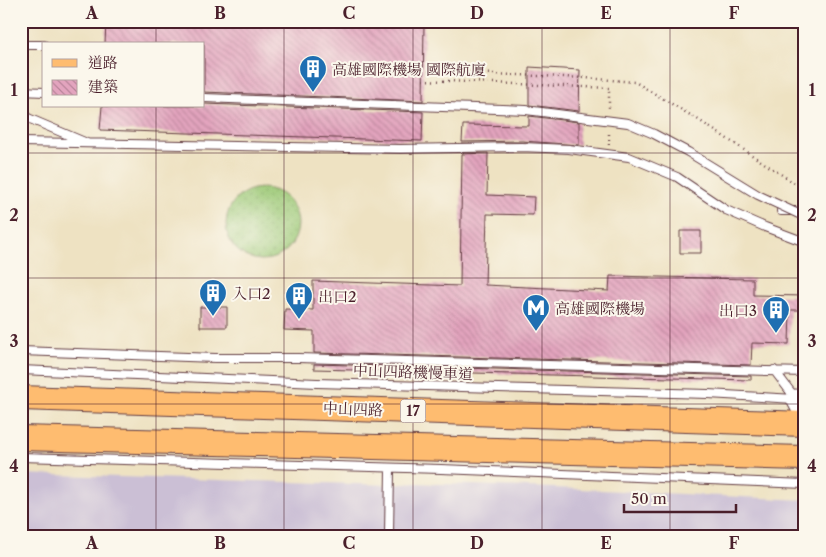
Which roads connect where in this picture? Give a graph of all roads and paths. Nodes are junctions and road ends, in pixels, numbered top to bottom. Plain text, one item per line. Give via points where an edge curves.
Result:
1 (42, 45) edge
2 (21, 46) edge
3 (423, 71) dead end
4 (547, 76) junction
5 (423, 80) dead end
6 (547, 85) junction
7 (21, 91) edge
8 (42, 92) edge
9 (205, 98) edge
10 (21, 112) edge
11 (609, 116) dead end
12 (609, 126) dead end
13 (21, 142) edge
14 (92, 144) junction
15 (609, 154) junction
16 (805, 190) edge
17 (781, 211) dead end
18 (805, 212) edge
19 (805, 217) edge
20 (805, 242) edge
21 (21, 351) edge
22 (21, 370) edge
23 (774, 370) junction
24 (805, 372) edge
25 (21, 398) edge
26 (800, 399) edge
27 (805, 416) edge
28 (805, 424) edge
29 (21, 438) edge
30 (21, 457) edge
31 (805, 458) edge
32 (390, 468) junction
33 (805, 484) edge
34 (389, 536) edge

1 - 2 lane
3 - 4 path
4 - 6 path
4 - 16 path via 635,82 698,119
5 - 6 path
6 - 11 path via 609,88
7 - 8 lane
9 - 19 lane, bridge via 526,110 628,123 688,152 758,195
10 - 14 lane via 28,118
12 - 15 path
13 - 14 lane
14 - 15 lane via 400,149 522,147
15 - 20 lane via 629,157 677,177 726,210
17 - 18 lane
21 - 23 lane
22 - 26 lane, 中山四路機慢車道
23 - 24 lane
23 - 26 lane
25 - 28 main road, 中山四路 / 17
26 - 27 street
29 - 31 main road
30 - 32 lane
32 - 33 lane
32 - 34 lane

